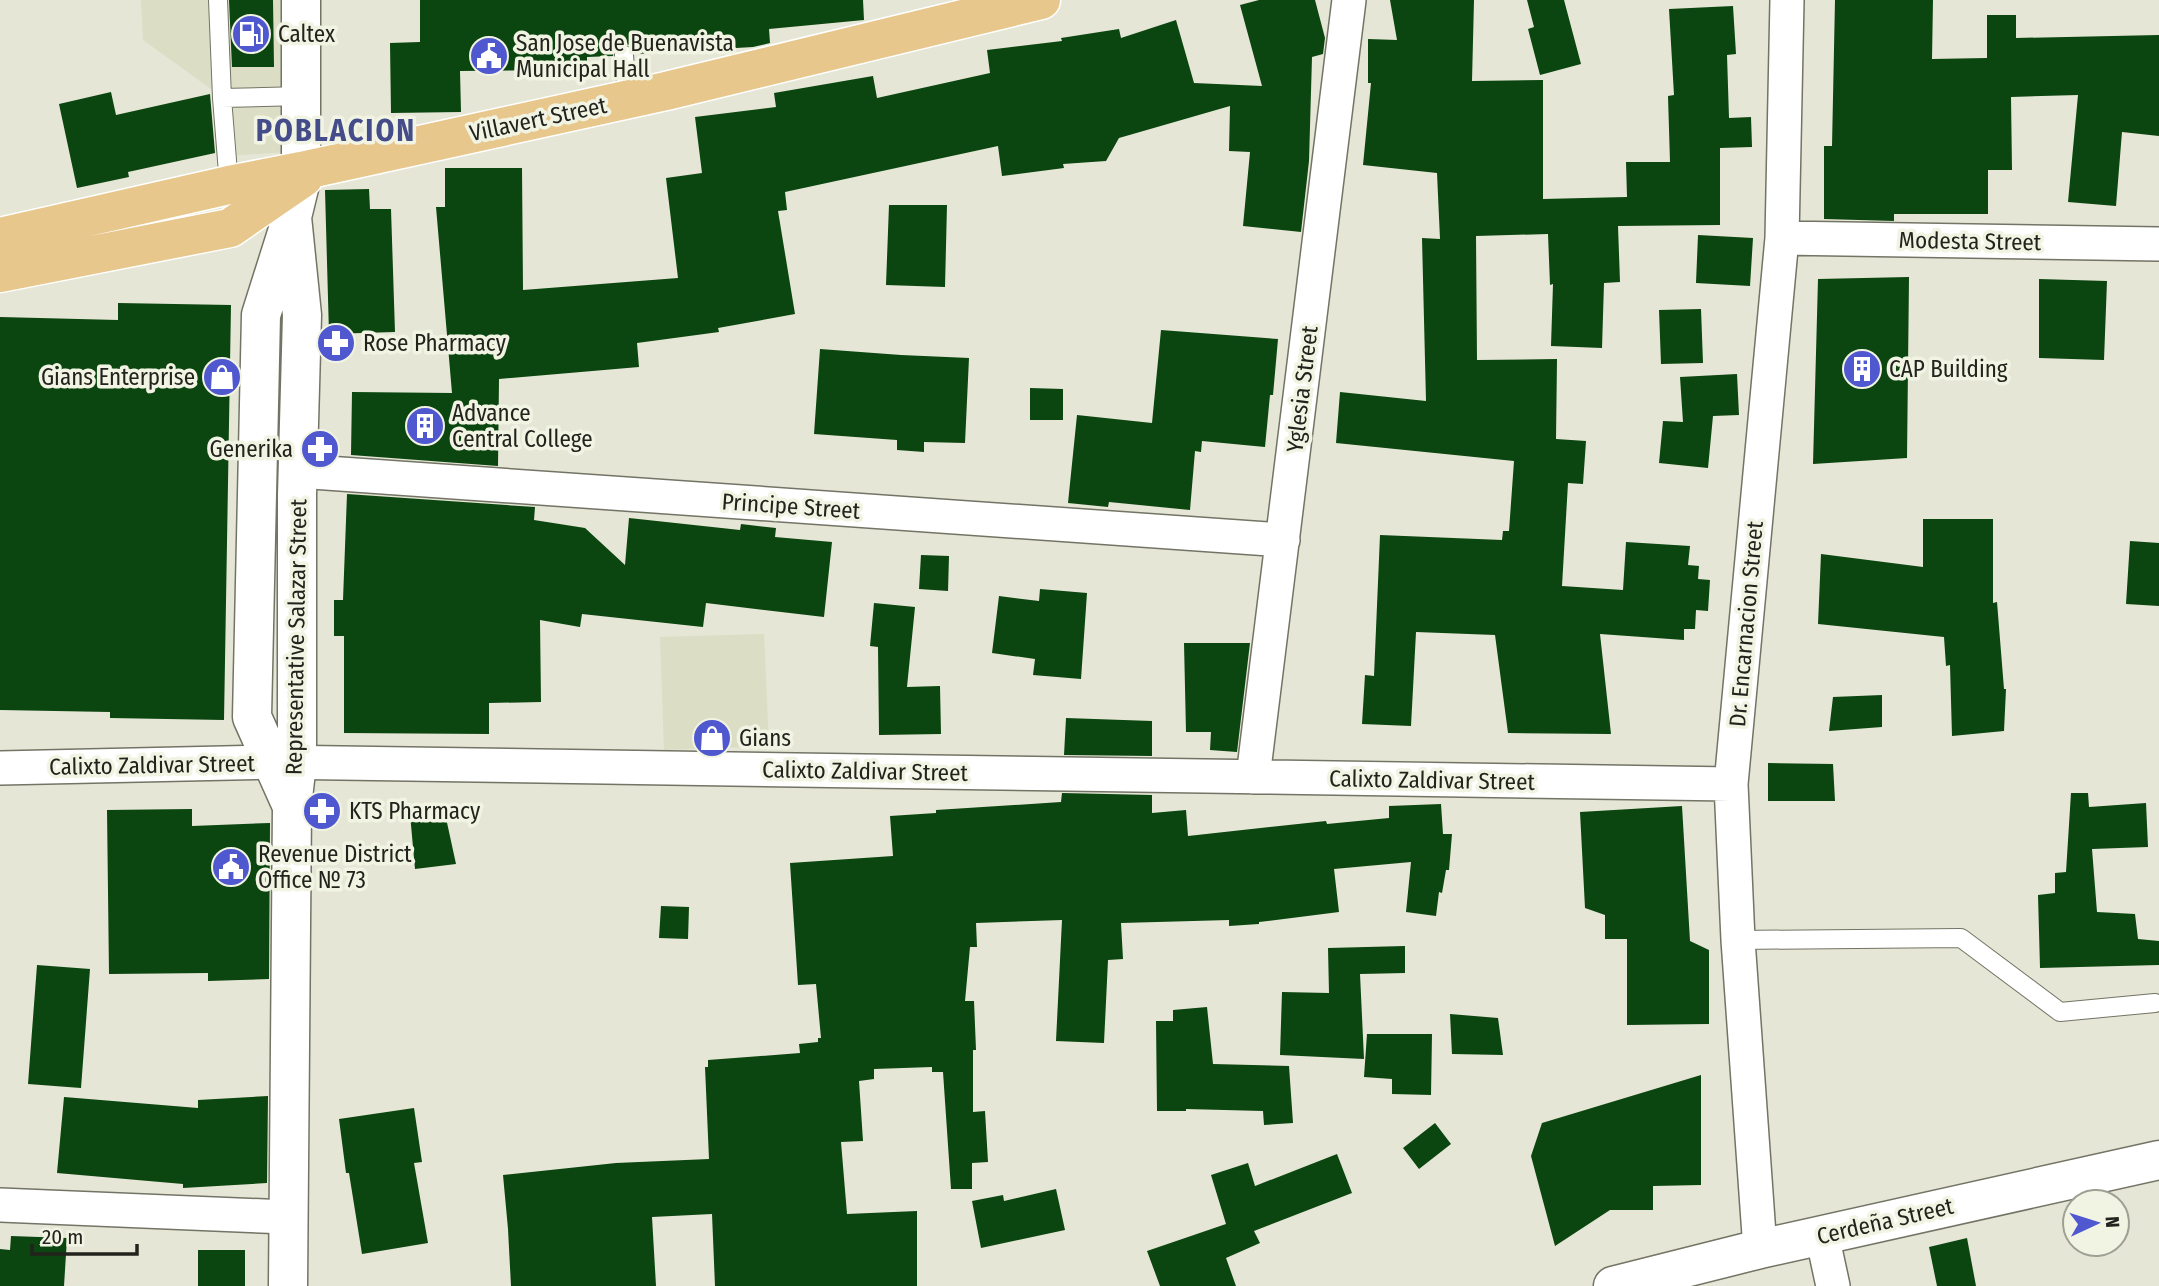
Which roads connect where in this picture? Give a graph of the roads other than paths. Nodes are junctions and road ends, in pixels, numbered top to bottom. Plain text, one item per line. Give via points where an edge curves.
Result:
1 (218, 0) edge
2 (301, 0) edge
3 (1041, 0) edge
4 (1349, 0) edge
5 (1787, 0) edge
6 (624, 55) dead end
7 (302, 96) junction
8 (222, 98) junction
9 (627, 99) junction
10 (307, 172) junction
11 (229, 185) junction
12 (292, 217) junction
13 (0, 237) edge
14 (1782, 238) junction
15 (2159, 244) edge
16 (0, 273) edge
17 (298, 471) junction
18 (1283, 540) junction
19 (285, 762) junction
20 (0, 768) edge
21 (1253, 777) junction
22 (1731, 784) junction
23 (1738, 940) junction
24 (2155, 1003) dead end
25 (2159, 1160) edge
26 (0, 1205) edge
27 (287, 1217) junction
28 (1822, 1235) junction
29 (1760, 1249) junction
30 (288, 1286) edge
31 (1613, 1286) edge
32 (1833, 1286) edge

1 - 8 lane
2 - 7 street, Representative Salazar Street
3 - 9 main road, Villavert Street
4 - 18 street, Yglesia Street
5 - 14 street, Dr. Encarnacion Street
6 - 9 lane
7 - 8 lane
7 - 10 street, Representative Salazar Street
8 - 11 lane
9 - 10 main road, Villavert Street
10 - 11 main road, Villavert Street
10 - 12 street, Representative Salazar Street
10 - 16 main road, Villavert Street via 230,228
11 - 13 main road, Villavert Street
12 - 17 street, Representative Salazar Street via 302,315
12 - 19 street, Representative Salazar Street via 261,315 252,717
14 - 15 street, Modesta Street
14 - 22 street, Dr. Encarnacion Street
17 - 18 street, Principe Street
17 - 19 street, Representative Salazar Street
18 - 21 street, Yglesia Street
19 - 20 street, Calixto Zaldivar Street
19 - 21 street, Calixto Zaldivar Street
19 - 27 street, Representative Salazar Street via 292,806
21 - 22 street, Calixto Zaldivar Street
22 - 23 street, Dr. Encarnacion Street
23 - 24 lane via 1961,938 2060,1012
23 - 29 street, Dr. Encarnacion Street
25 - 28 street, Cerdeña Street
26 - 27 street
27 - 30 street, Representative Salazar Street
28 - 29 street, Cerdeña Street
28 - 32 street
29 - 31 street, Cerdeña Street

